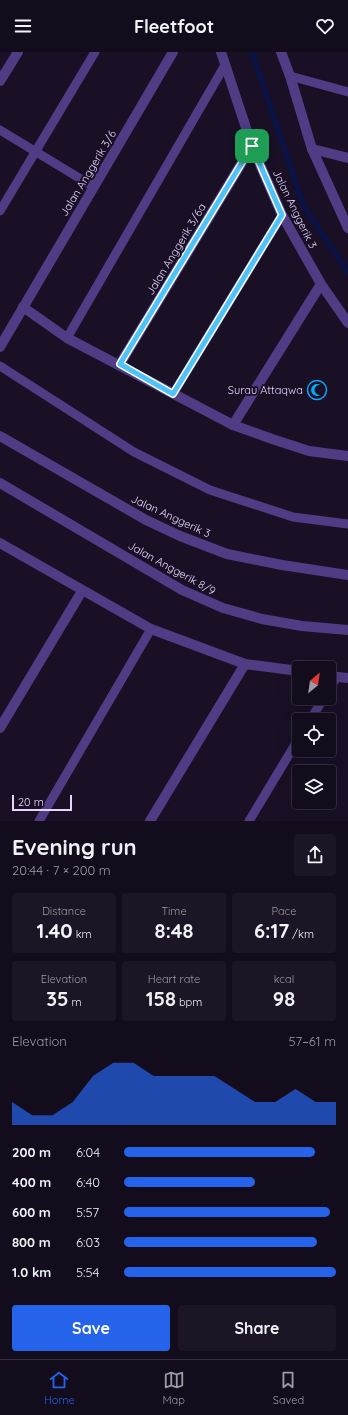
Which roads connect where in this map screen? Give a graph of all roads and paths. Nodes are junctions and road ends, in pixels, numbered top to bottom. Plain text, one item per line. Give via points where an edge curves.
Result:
1 (18, 52) edge
2 (95, 52) edge
3 (173, 52) edge
4 (221, 52) edge
5 (281, 52) edge
6 (225, 65) junction
7 (290, 76) junction
8 (0, 81) edge
9 (348, 92) edge
10 (0, 130) edge
11 (252, 146) junction
12 (312, 149) junction
13 (36, 152) junction
14 (348, 158) edge
15 (94, 187) junction
16 (0, 211) edge
17 (282, 215) junction
18 (348, 227) edge
19 (321, 284) junction
20 (23, 307) junction
21 (348, 323) edge
22 (67, 338) junction
23 (0, 347) edge
24 (120, 364) junction
25 (0, 366) edge
26 (173, 394) junction
27 (233, 425) junction
28 (0, 436) edge
29 (348, 456) edge
30 (0, 483) edge
31 (348, 524) edge
32 (1, 545) edge
33 (348, 574) edge
34 (82, 591) junction
35 (151, 629) junction
36 (348, 630) edge
37 (245, 664) junction
38 (292, 671) edge
39 (336, 676) edge
40 (348, 678) edge
41 (0, 728) edge
42 (292, 749) edge
43 (39, 821) edge
44 (150, 821) edge
45 (248, 821) edge

1 - 8 street
2 - 13 lane
3 - 15 street, Jalan Anggerik 3/6
4 - 6 street, Jalan Anggerik 3
5 - 7 street
6 - 11 street, Jalan Anggerik 3
6 - 22 lane
7 - 9 lane
7 - 12 street
10 - 13 lane
11 - 17 street, Jalan Anggerik 3
11 - 24 street, Jalan Anggerik 3/6a
12 - 14 street
12 - 18 street
13 - 15 lane
13 - 16 lane
15 - 20 street, Jalan Anggerik 3/6
17 - 19 street, Jalan Anggerik 3
17 - 26 lane
19 - 21 street, Jalan Anggerik 3
19 - 27 street
20 - 22 street
20 - 23 street, Jalan Anggerik 3/6
22 - 24 street
24 - 26 street
25 - 31 lane via 134,452 210,490 293,517
26 - 27 street
27 - 29 street via 272,440 309,450
28 - 33 street, Jalan Anggerik 3 via 146,520 220,552 250,560
30 - 36 street, Jalan Anggerik 8/9 via 182,590 223,608 302,626
32 - 34 street
34 - 35 street
34 - 41 street
35 - 37 street
35 - 43 lane
37 - 38 street
37 - 44 street
39 - 40 street
42 - 45 lane

